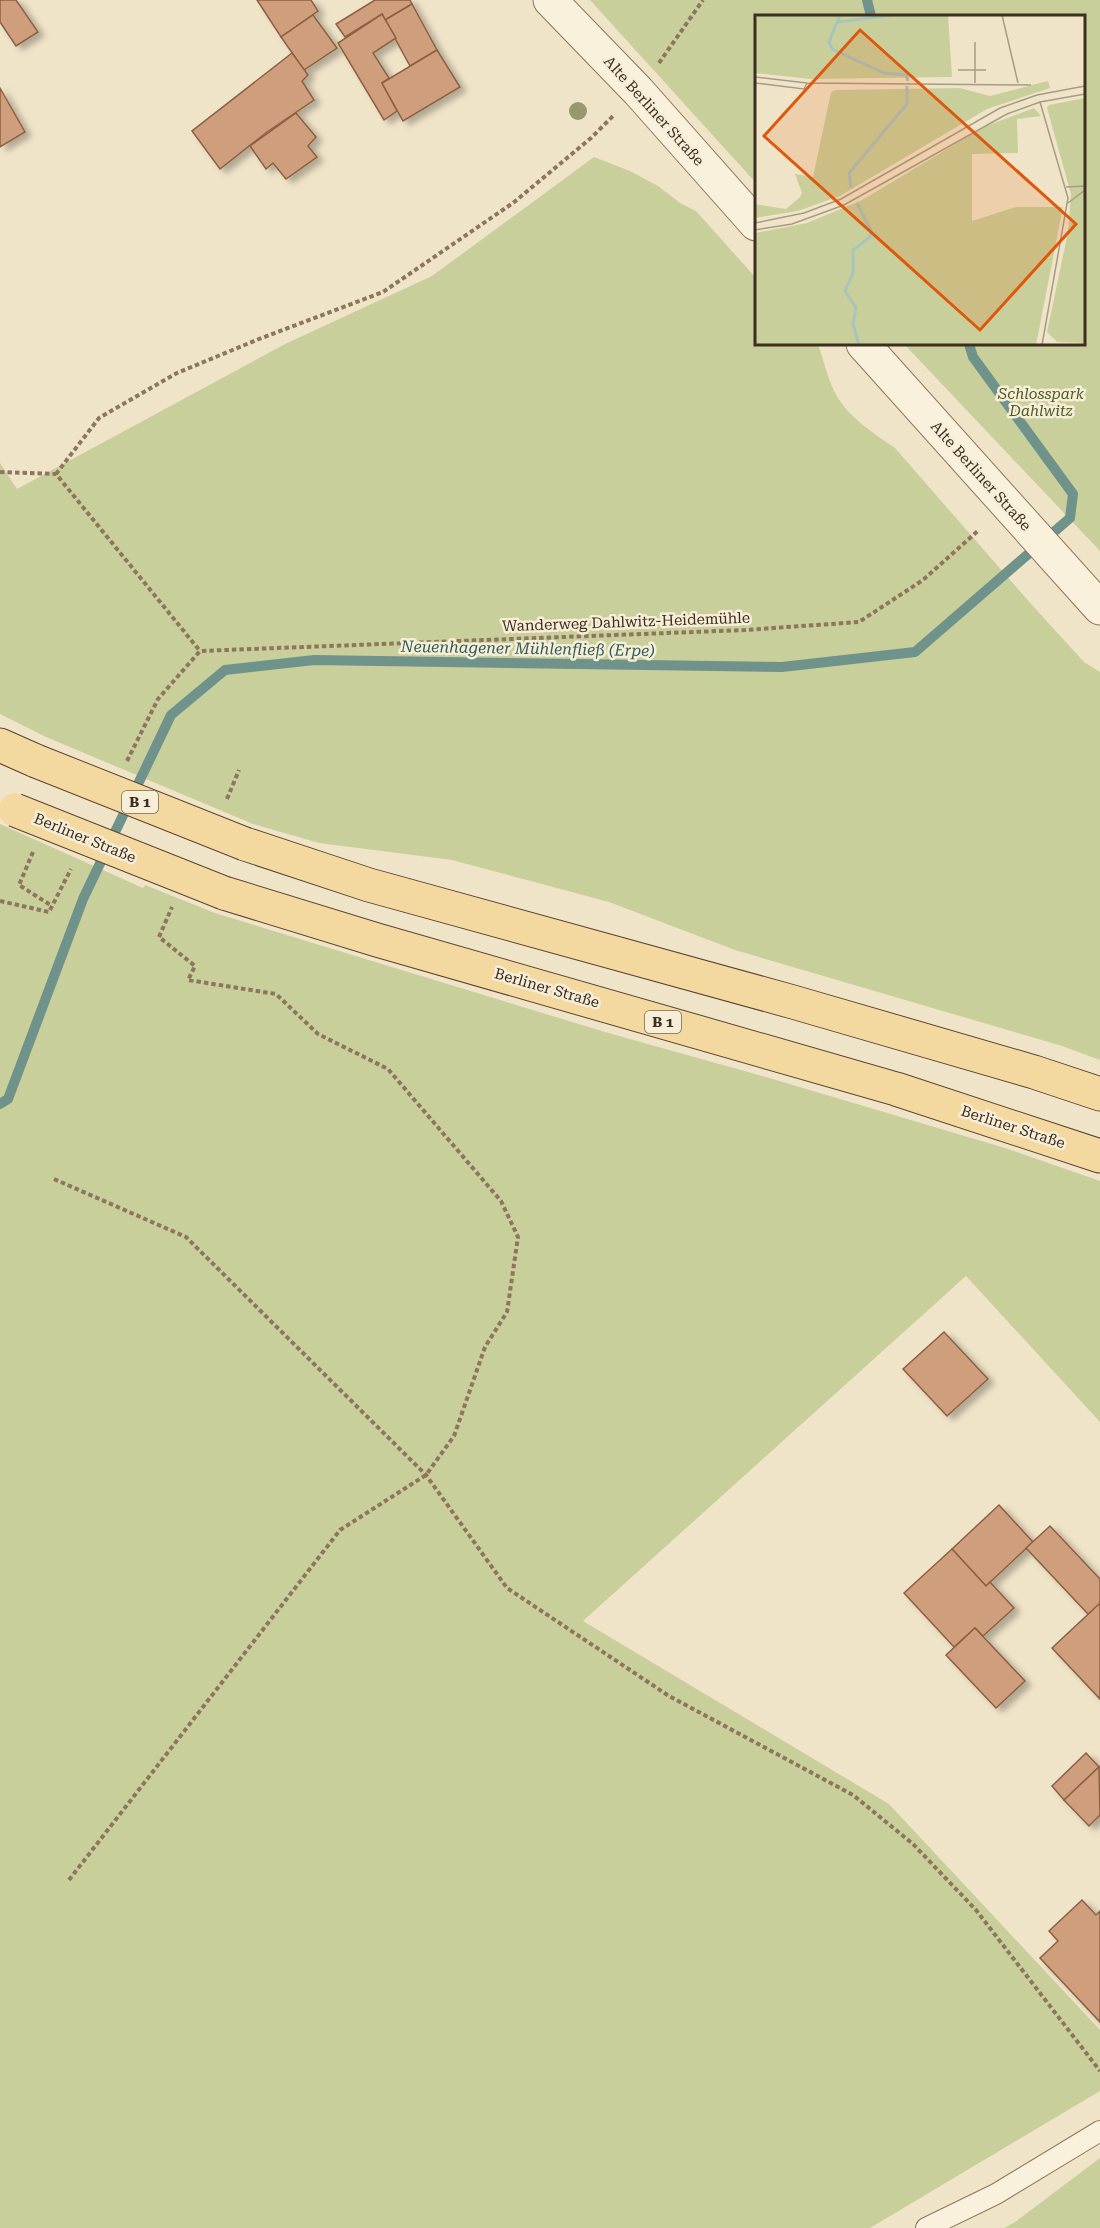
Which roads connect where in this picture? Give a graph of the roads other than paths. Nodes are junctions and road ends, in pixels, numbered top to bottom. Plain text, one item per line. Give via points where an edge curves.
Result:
1 (550, 0) edge
2 (755, 223) edge
3 (864, 345) edge
4 (1100, 608) edge
5 (0, 745) edge
6 (7, 807) edge
7 (1100, 1094) edge
8 (1100, 1156) edge
9 (1100, 2131) edge
10 (926, 2228) edge

1 - 2 street, Alte Berliner Straße via 648,79
3 - 4 street, Alte Berliner Straße
5 - 7 main road, B 1, bridge via 244,844 369,885 793,1002
6 - 8 main road, Berliner Straße / B 1, bridge via 224,893 896,1089
9 - 10 lane via 996,2194

